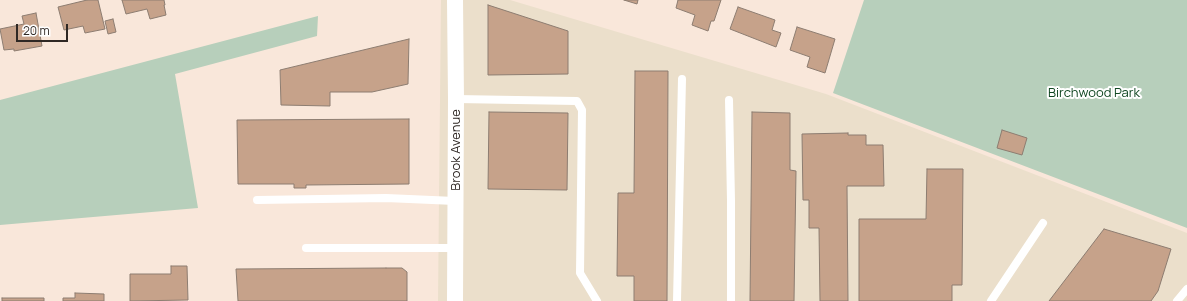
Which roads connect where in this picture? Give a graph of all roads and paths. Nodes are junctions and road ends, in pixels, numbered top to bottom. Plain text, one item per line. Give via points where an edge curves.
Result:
1 (455, 0) edge
2 (682, 80) dead end
3 (456, 99) junction
4 (729, 100) dead end
5 (257, 200) dead end
6 (455, 201) junction
7 (1043, 223) dead end
8 (306, 248) dead end
9 (455, 248) junction
10 (1187, 289) edge
11 (454, 301) edge
12 (597, 301) edge
13 (677, 301) edge
14 (731, 301) edge
15 (991, 301) edge
16 (1177, 301) edge

1 - 3 street, Brook Avenue
2 - 13 lane
3 - 6 street, Brook Avenue
3 - 12 lane via 577,101 582,110 580,273
4 - 14 lane
5 - 6 lane via 386,198
6 - 9 street, Brook Avenue
7 - 15 lane
8 - 9 lane
9 - 11 street, Brook Avenue
10 - 16 lane

